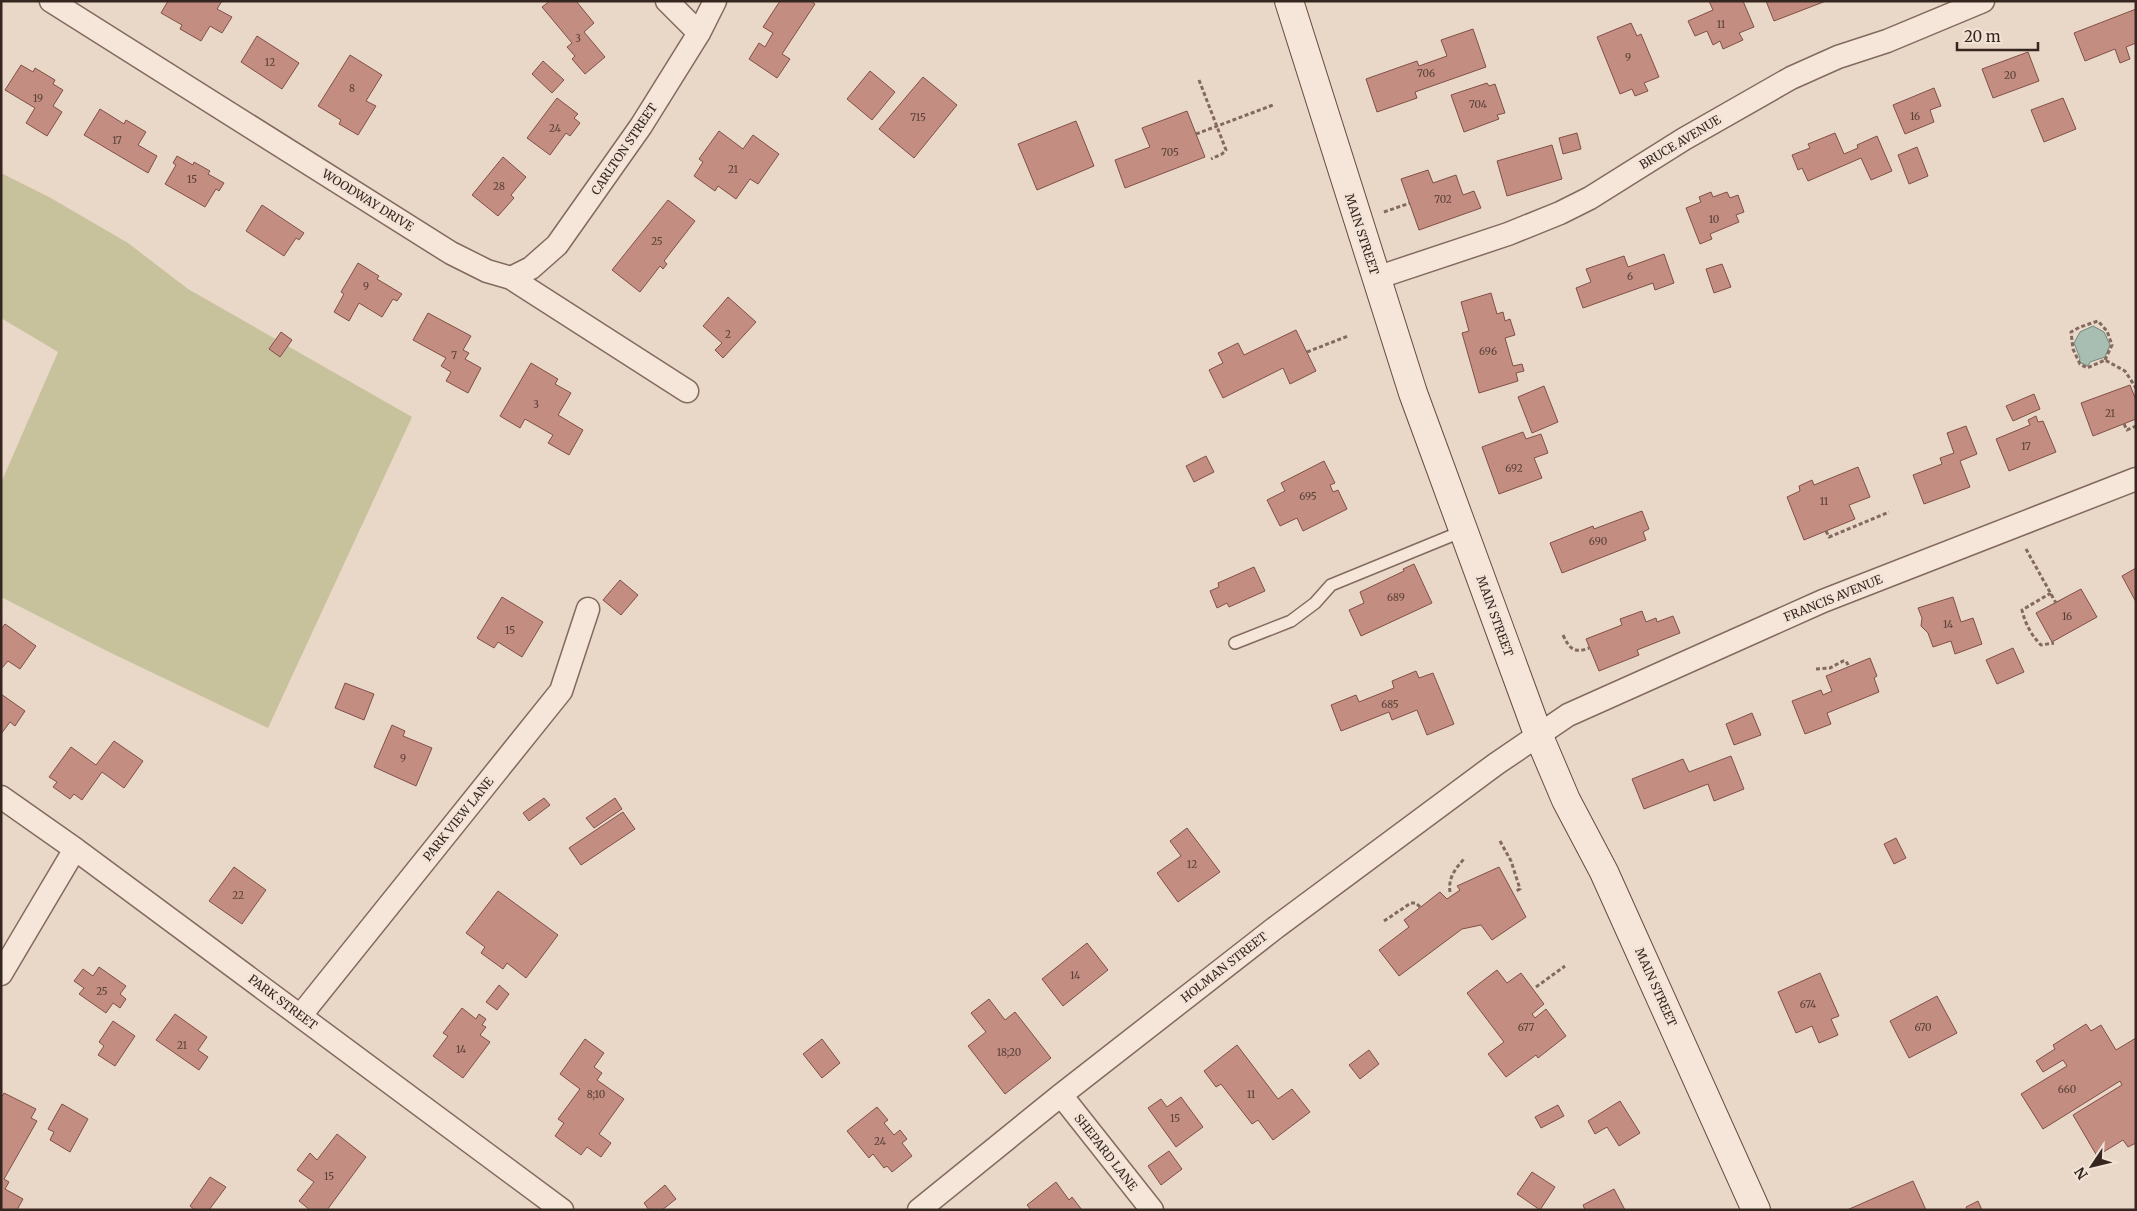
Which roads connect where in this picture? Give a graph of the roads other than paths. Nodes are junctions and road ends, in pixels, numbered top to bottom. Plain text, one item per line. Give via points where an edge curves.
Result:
1 (52, 1) edge
2 (666, 1) edge
3 (715, 1) edge
4 (1289, 1) edge
5 (1983, 1) edge
6 (699, 33) junction
7 (511, 278) junction
8 (1376, 278) junction
9 (687, 391) dead end
10 (2136, 479) edge
11 (1464, 531) junction
12 (588, 609) dead end
13 (1235, 643) dead end
14 (1538, 734) junction
15 (1, 797) edge
16 (75, 849) junction
17 (1, 974) edge
18 (301, 1015) junction
19 (1061, 1094) junction
20 (562, 1210) edge
21 (919, 1210) edge
22 (1152, 1210) edge
23 (1756, 1210) edge

1 - 7 street, WOODWAY DRIVE via 451,253 487,272
2 - 6 street
3 - 6 street, CARLTON STREET
4 - 8 main road, MAIN STREET
5 - 8 street, BRUCE AVENUE via 1791,78 1590,198 1544,220
6 - 7 street, CARLTON STREET via 641,126 557,245 531,268
7 - 9 street, WOODWAY DRIVE
8 - 11 main road, MAIN STREET via 1413,393
10 - 14 street, FRANCIS AVENUE via 1823,601 1568,715
11 - 13 lane via 1331,585 1291,621
11 - 14 main road, MAIN STREET
12 - 18 street, PARK VIEW LANE via 561,691
14 - 19 street, HOLMAN STREET via 1339,879
14 - 23 main road, MAIN STREET via 1566,800 1604,872
15 - 16 street, PARK STREET
16 - 17 street
16 - 18 street, PARK STREET
18 - 20 street, PARK STREET
19 - 21 street, HOLMAN STREET
19 - 22 street, SHEPARD LANE

